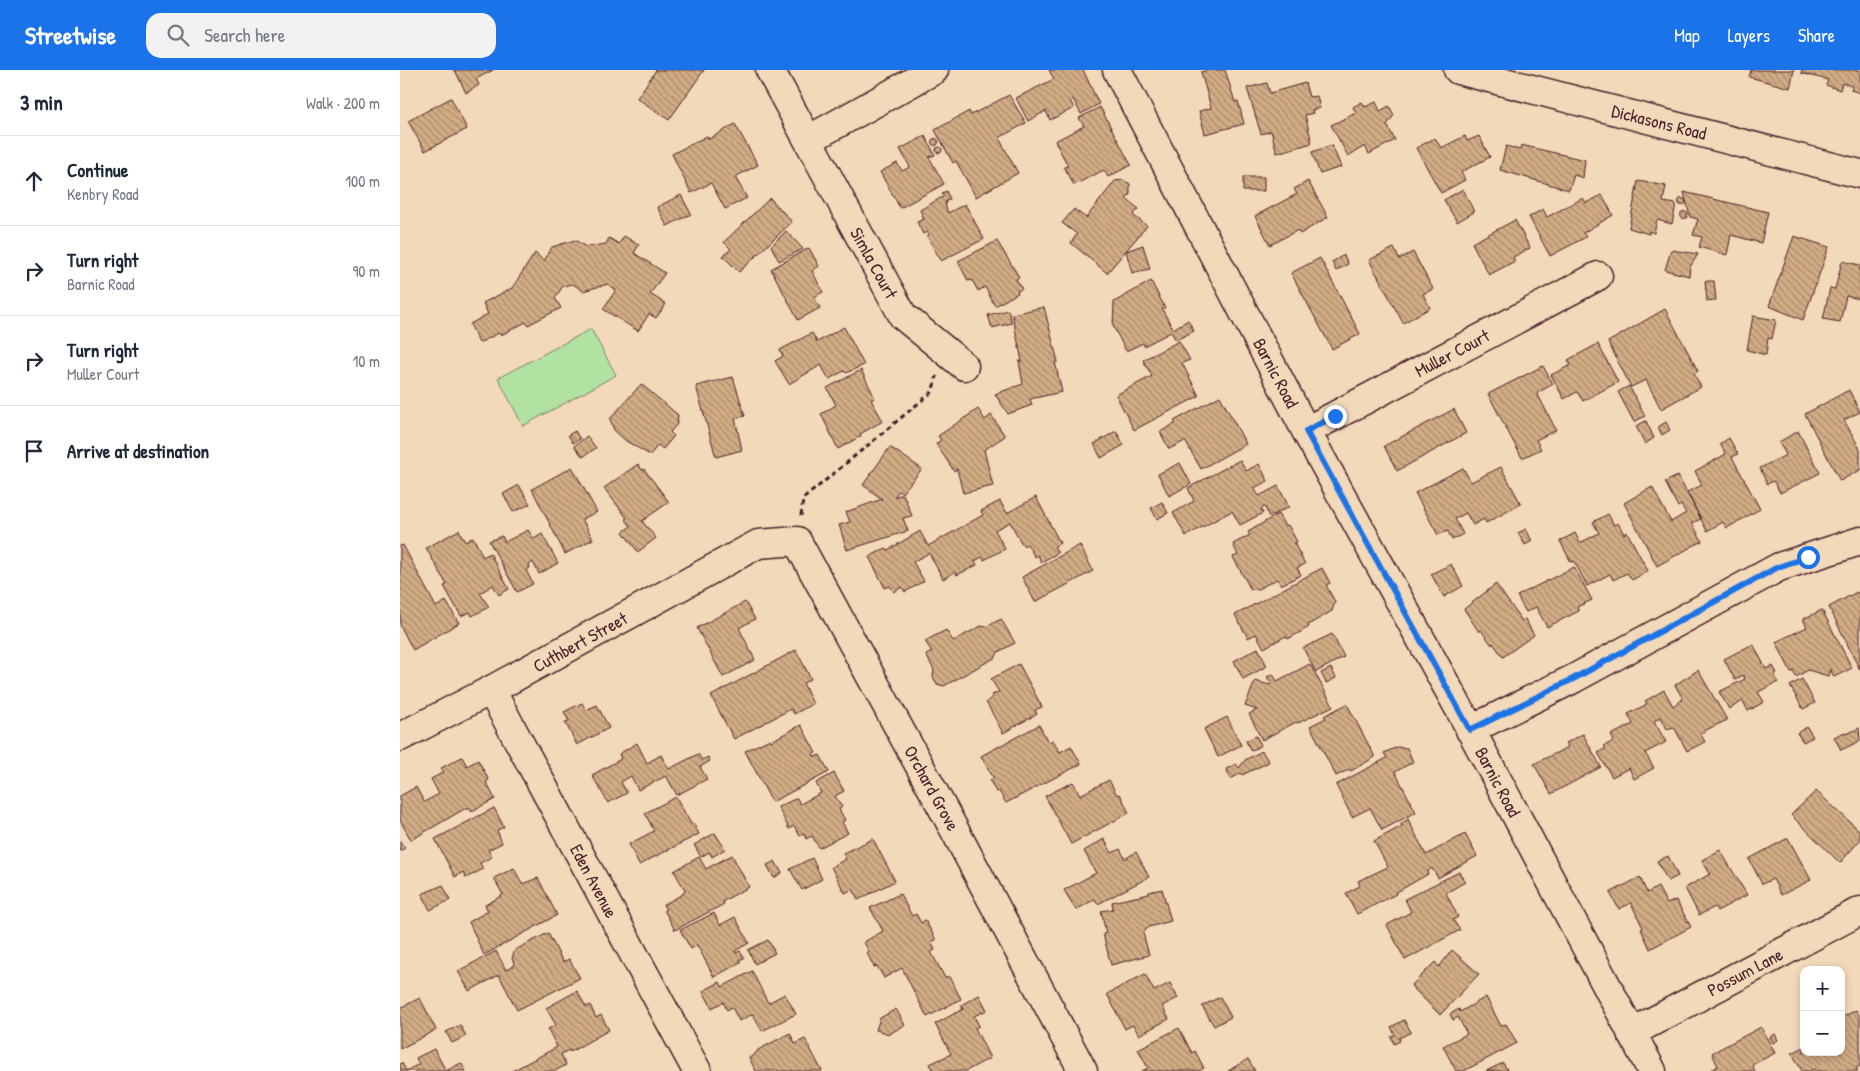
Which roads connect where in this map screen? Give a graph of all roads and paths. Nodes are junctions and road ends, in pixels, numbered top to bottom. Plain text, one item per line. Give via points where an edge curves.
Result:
1 (770, 70) edge
2 (934, 70) edge
3 (1118, 70) edge
4 (1458, 70) edge
5 (1498, 75) edge
6 (808, 140) junction
7 (1860, 174) edge
8 (1598, 276) dead end
9 (955, 358) joint
10 (1306, 431) junction
11 (797, 541) junction
12 (1860, 541) edge
13 (490, 690) junction
14 (1470, 730) junction
15 (400, 737) edge
16 (1860, 911) edge
17 (1631, 1033) junction
18 (697, 1071) edge
19 (1083, 1071) edge
20 (1652, 1071) edge

1 - 6 street, Simla Court
2 - 6 street
3 - 10 street, Barnic Road
4 - 5 street, Dickasons Road
5 - 7 street, Dickasons Road
6 - 9 street, Simla Court via 903,316
8 - 10 street, Muller Court
9 - 11 path via 932,392 804,499
10 - 14 street, Barnic Road
11 - 13 street, Cuthbert Street via 758,544
11 - 19 street, Orchard Grove
12 - 14 street via 1778,567 1573,679
13 - 15 street, Cuthbert Street
13 - 18 street, Eden Avenue
14 - 17 street, Barnic Road
16 - 17 street, Possum Lane
17 - 20 street, Barnic Road

